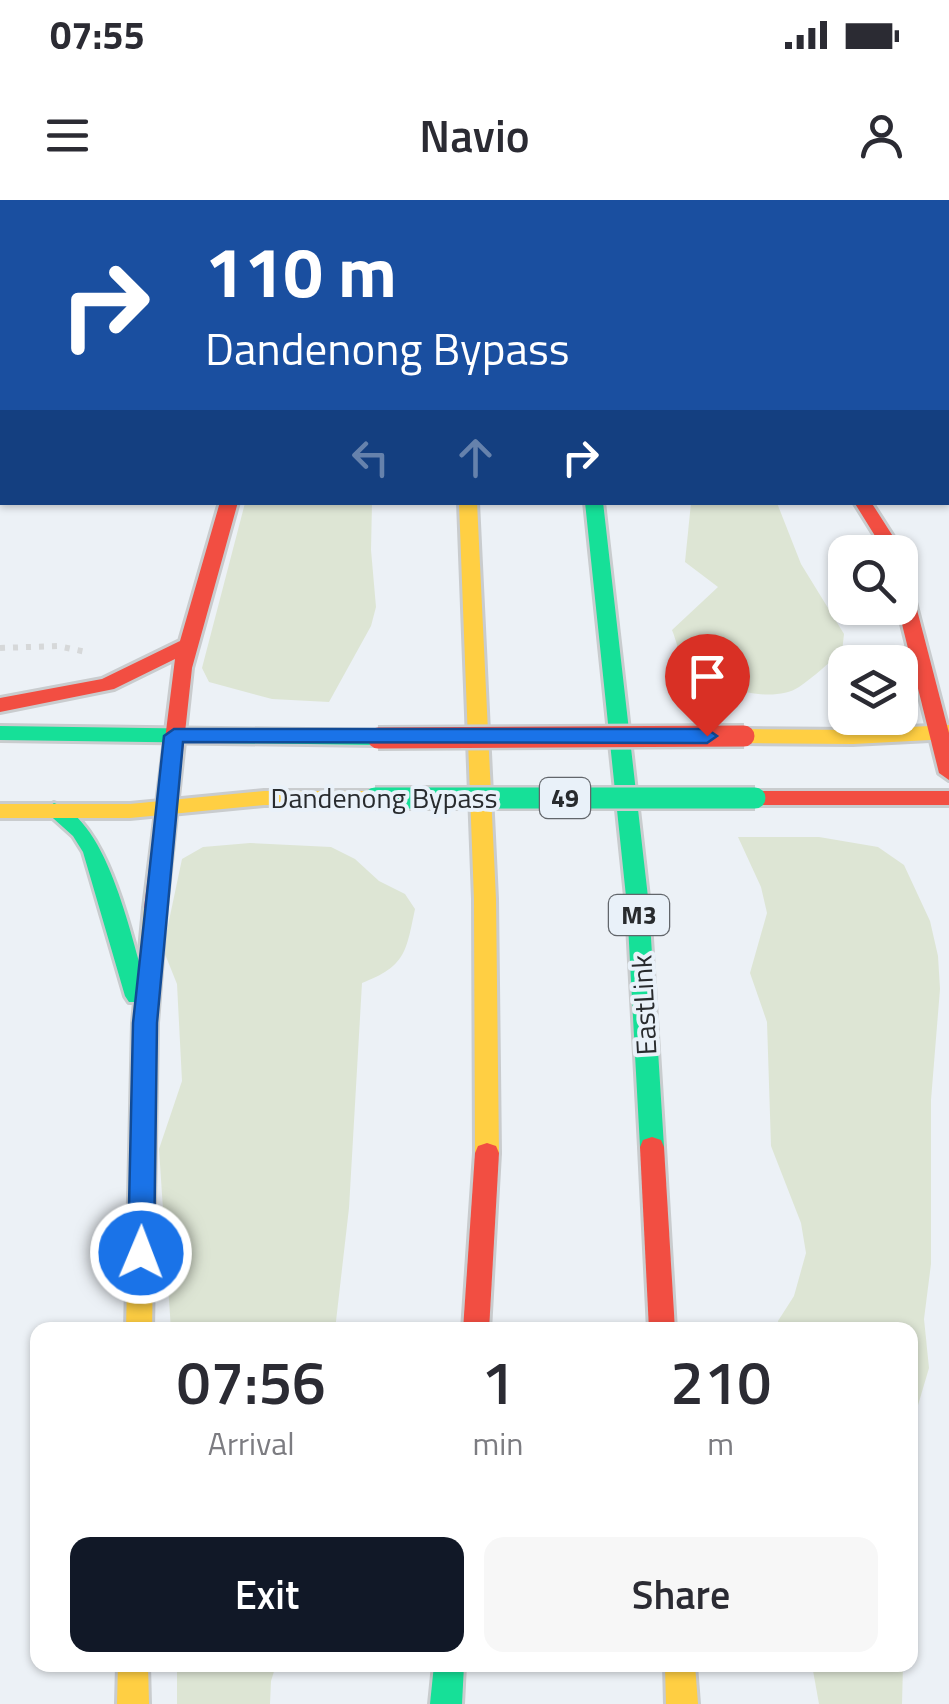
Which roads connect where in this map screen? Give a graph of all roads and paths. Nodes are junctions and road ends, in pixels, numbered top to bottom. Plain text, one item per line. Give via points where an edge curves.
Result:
1 (228, 505) edge
2 (468, 505) edge
3 (594, 505) edge
4 (864, 505) edge
5 (883, 535) edge
6 (918, 587) edge
7 (930, 604) dead end
8 (913, 625) edge
9 (188, 644) junction
10 (0, 705) edge
11 (943, 732) edge
12 (0, 733) edge
13 (174, 736) junction
14 (949, 773) edge
15 (949, 798) edge
16 (168, 808) junction
17 (0, 810) edge
18 (54, 810) junction
19 (145, 1023) junction
20 (139, 1322) edge
21 (477, 1322) edge
22 (662, 1322) edge
23 (133, 1672) edge
24 (448, 1672) edge
25 (680, 1672) edge
26 (133, 1704) edge
27 (446, 1704) edge
28 (682, 1704) edge

1 - 9 highway
2 - 21 highway via 485,919 486,1196
3 - 22 highway, EastLink / M3 via 638,906
4 - 5 highway
6 - 7 highway
8 - 11 highway
9 - 10 highway via 106,684
9 - 13 highway
11 - 13 highway, 49, bridge
11 - 14 highway
12 - 13 highway, 49
13 - 16 highway
15 - 16 highway, Dandenong Bypass / 49, bridge via 264,798
16 - 18 highway, Dandenong Bypass / 49
16 - 19 highway
17 - 18 highway, Dandenong Bypass / 49
18 - 19 highway via 92,852
19 - 20 highway
23 - 26 highway
24 - 27 highway
25 - 28 highway

